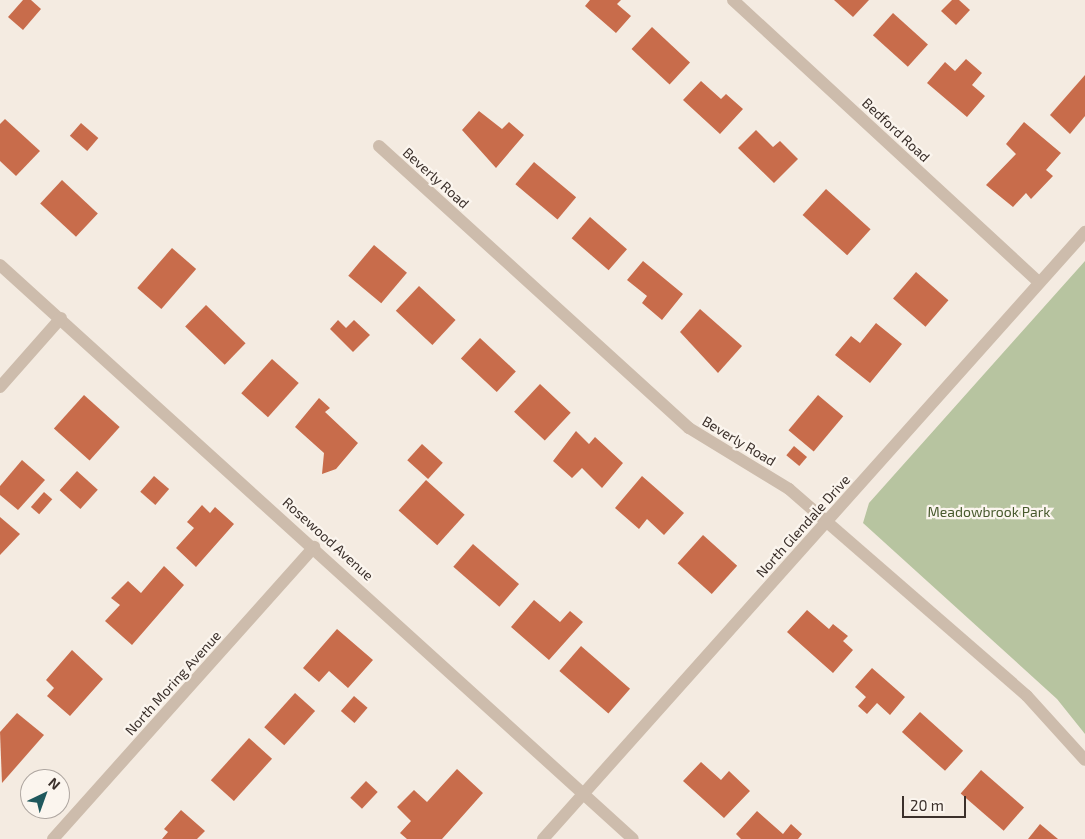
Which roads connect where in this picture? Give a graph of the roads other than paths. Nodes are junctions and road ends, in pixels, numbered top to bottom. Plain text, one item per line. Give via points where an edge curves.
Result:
1 (733, 0) edge
2 (379, 146) dead end
3 (1085, 232) edge
4 (0, 265) edge
5 (1040, 282) junction
6 (61, 318) junction
7 (0, 387) edge
8 (826, 522) junction
9 (314, 547) junction
10 (1085, 760) edge
11 (583, 793) junction
12 (53, 839) edge
13 (542, 839) edge
14 (633, 839) edge

1 - 5 street, Bedford Road
2 - 8 street, Beverly Road via 688,428 789,489
3 - 5 street, North Glendale Drive
4 - 6 street, Rosewood Avenue
5 - 8 street, North Glendale Drive
6 - 7 street
6 - 9 street, Rosewood Avenue
8 - 10 street, Beverly Road via 1027,696
8 - 11 street, North Glendale Drive
9 - 11 street, Rosewood Avenue
9 - 12 street, North Moring Avenue
11 - 13 street, North Glendale Drive
11 - 14 street, Rosewood Avenue

